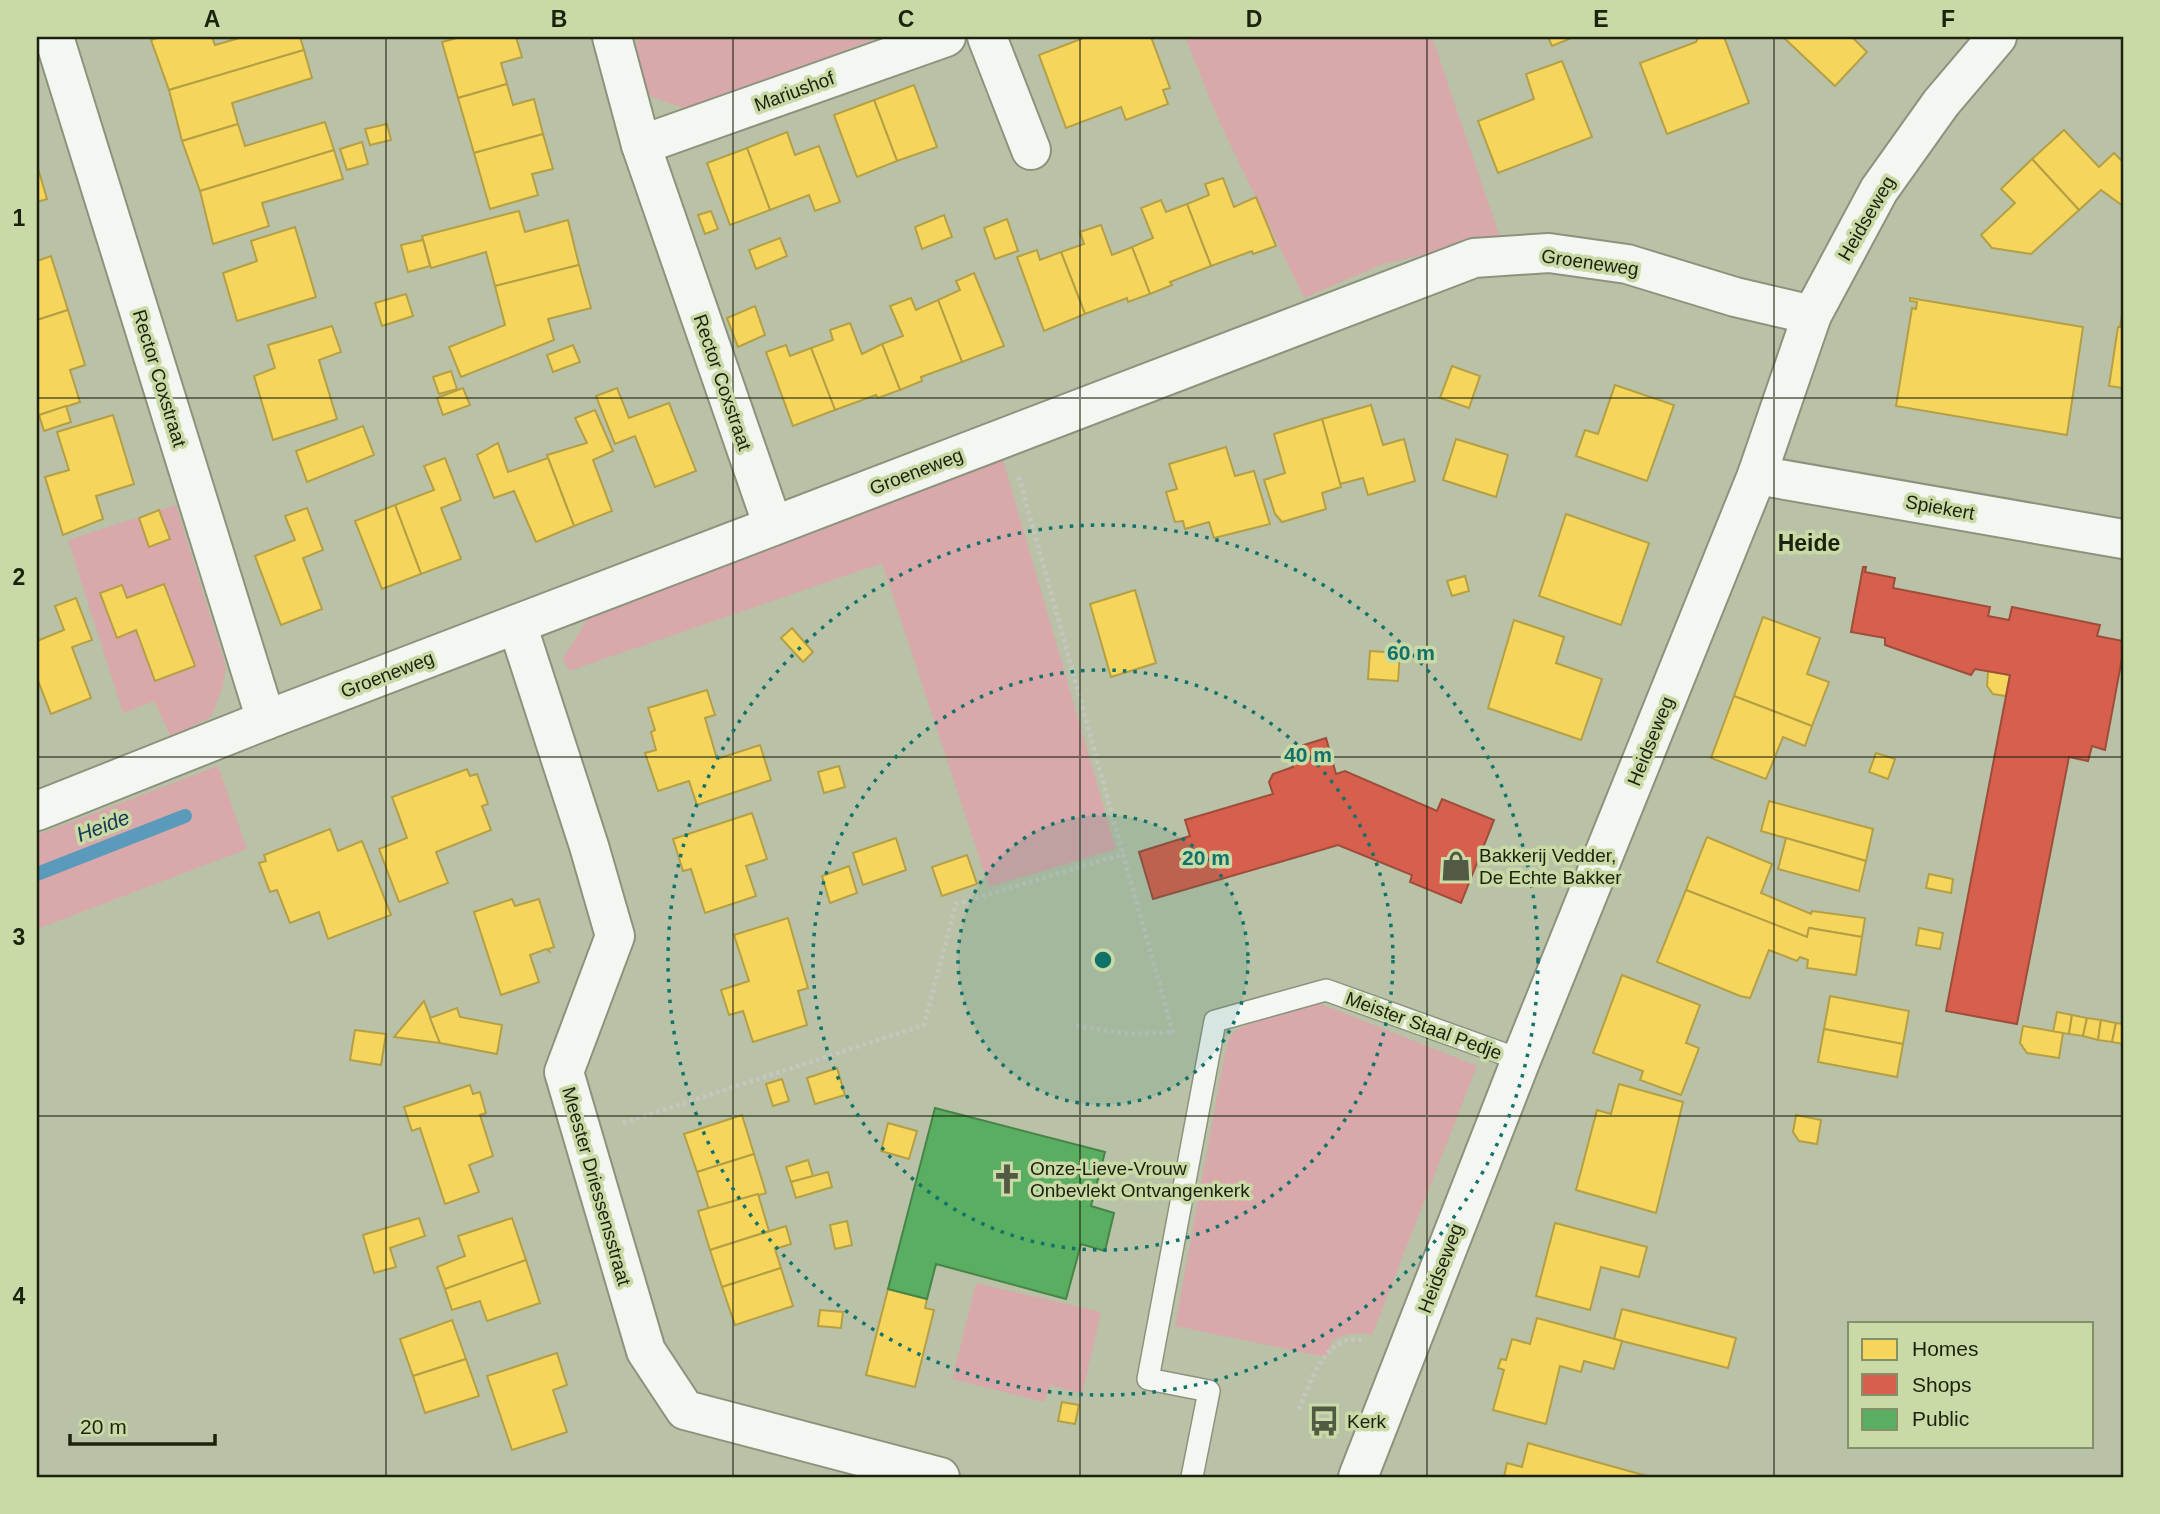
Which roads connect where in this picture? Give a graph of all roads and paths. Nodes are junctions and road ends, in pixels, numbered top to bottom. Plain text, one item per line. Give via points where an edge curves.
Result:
1 (54, 37) edge
2 (612, 37) edge
3 (946, 37) edge
4 (988, 37) edge
5 (1997, 37) edge
6 (642, 145) junction
7 (1031, 150) dead end
8 (1812, 315) junction
9 (1007, 436) junction
10 (1757, 475) junction
11 (773, 526) junction
12 (2123, 540) edge
13 (517, 624) junction
14 (266, 720) junction
15 (37, 811) edge
16 (1123, 854) junction
17 (1076, 1026) dead end
18 (1173, 1032) junction
19 (1212, 1036) junction
20 (1521, 1060) junction
21 (583, 1136) junction
22 (1407, 1353) junction
23 (1299, 1409) dead end
24 (940, 1477) edge
25 (1192, 1477) edge
26 (1358, 1477) edge

1 - 14 street, Rector Coxstraat
2 - 6 street, Rector Coxstraat
3 - 6 street, Mariushof
4 - 7 street
5 - 8 street, Heidseweg via 1941,103 1880,190
6 - 11 street, Rector Coxstraat
8 - 9 street, Groeneweg via 1627,264 1549,253 1474,258
8 - 10 street, Heidseweg
9 - 11 street, Groeneweg
9 - 16 path
10 - 12 street, Spiekert
10 - 20 street, Heidseweg
11 - 13 street, Groeneweg
13 - 14 street, Groeneweg
13 - 21 street, Meester Driessensstraat via 615,936 564,1072
14 - 15 street, Groeneweg
16 - 18 path
16 - 21 path via 956,904 924,1025
17 - 18 path via 1130,1034
18 - 19 path
19 - 20 lane, Meister Staal Pedje via 1215,1021 1326,990
19 - 25 lane via 1148,1379 1209,1391
20 - 22 street, Heidseweg
21 - 24 street, Meester Driessensstraat via 646,1351 685,1410
22 - 23 path via 1360,1339 1343,1341 1321,1361
22 - 26 street, Heidseweg

